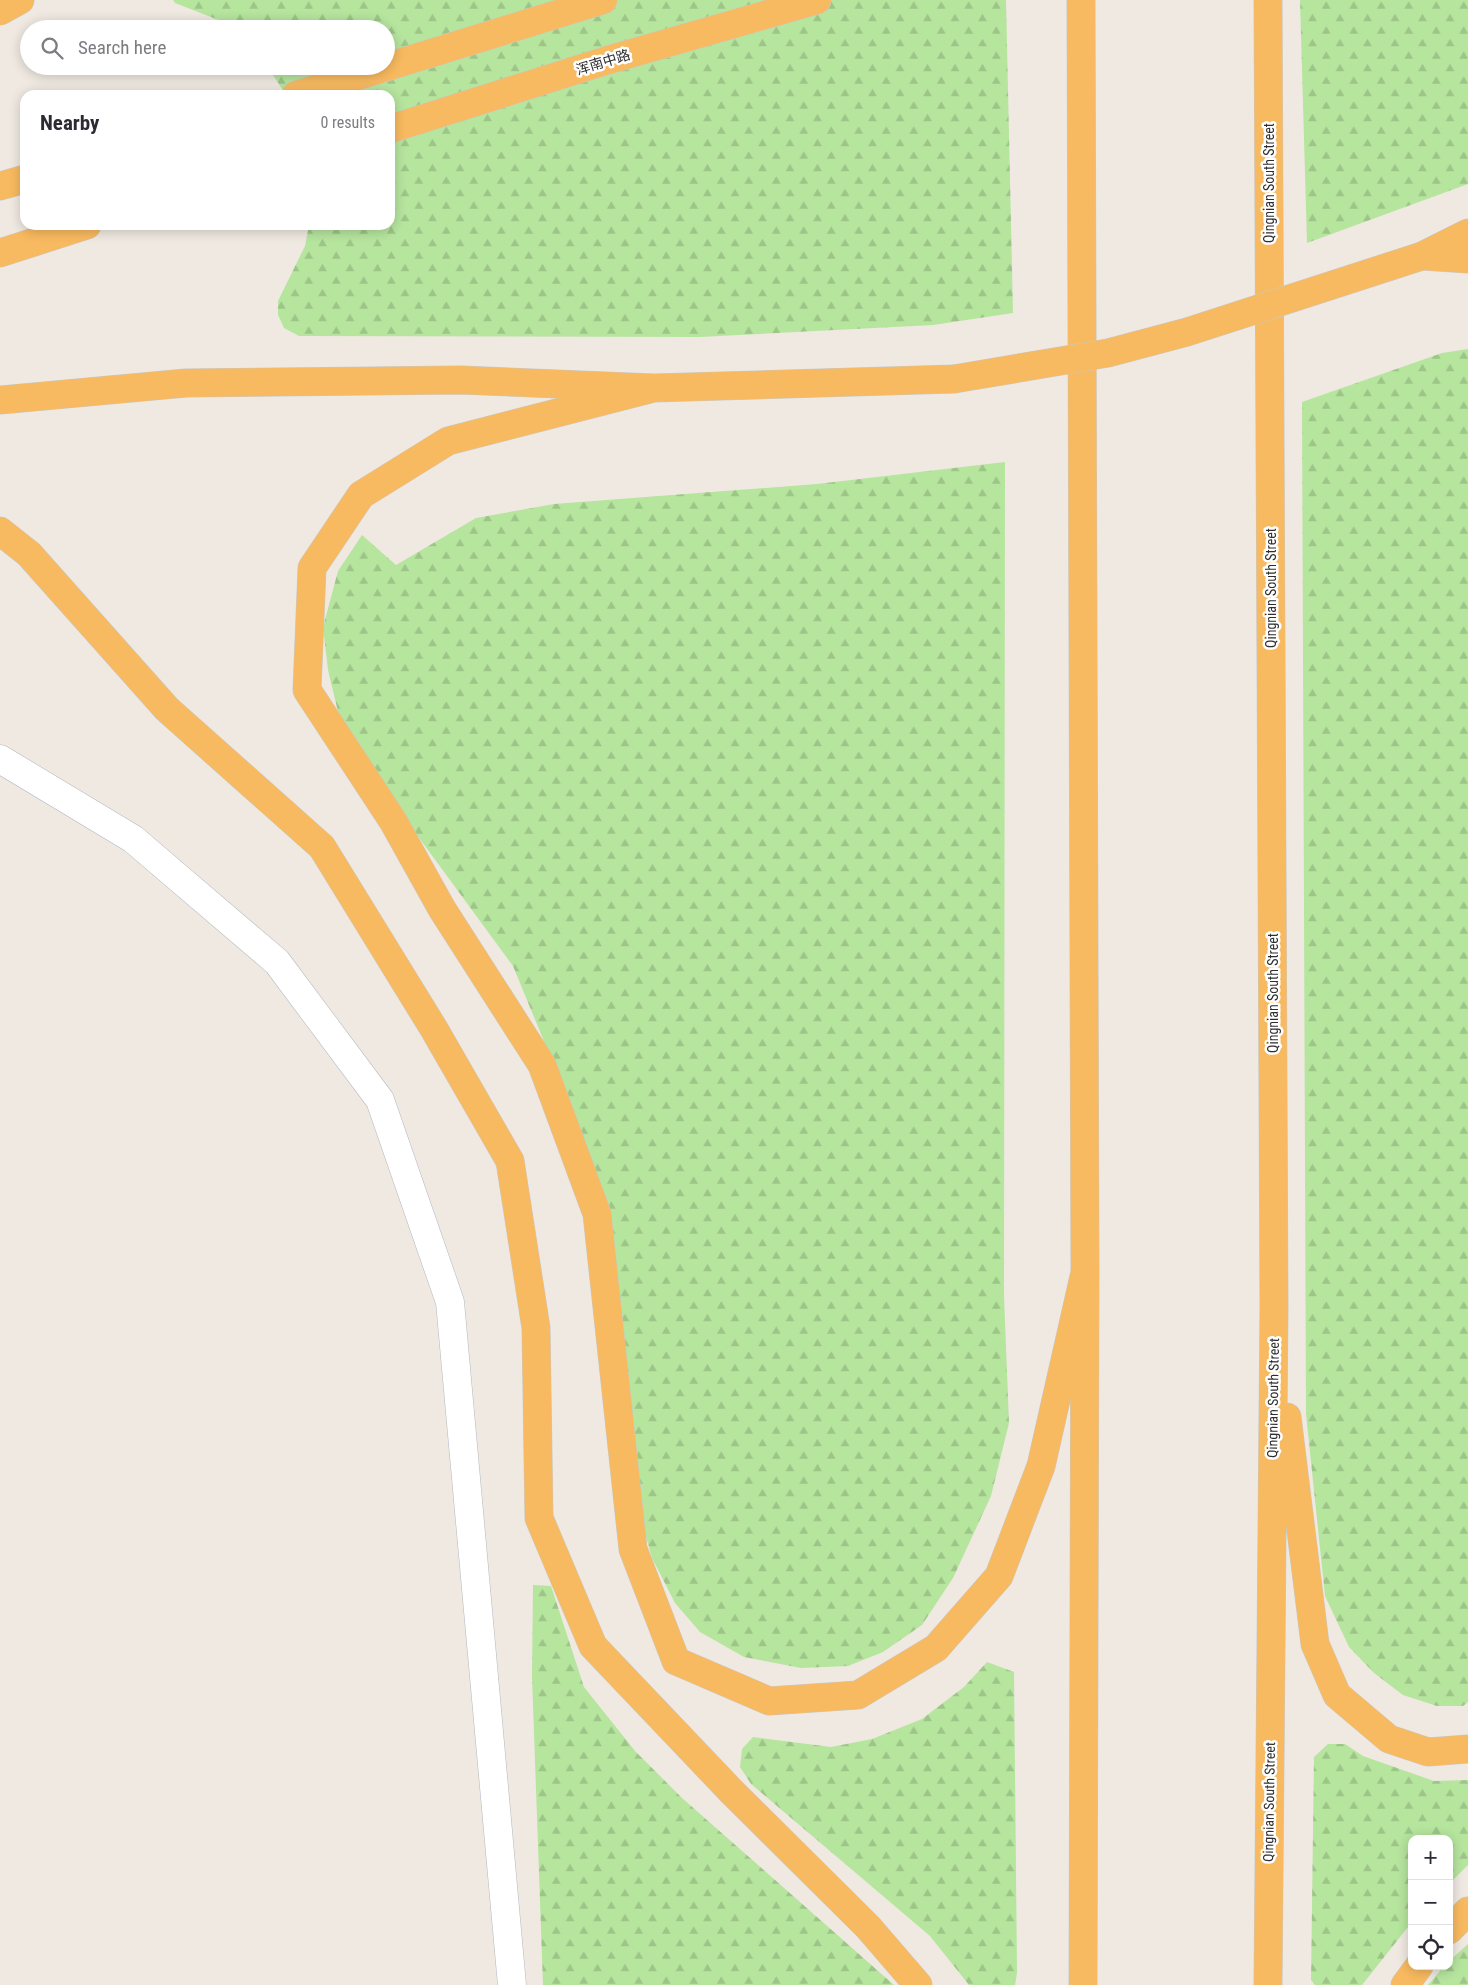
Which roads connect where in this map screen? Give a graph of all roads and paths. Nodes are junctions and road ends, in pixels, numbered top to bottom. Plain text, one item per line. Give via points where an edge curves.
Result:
1 (20, 0) edge
2 (603, 0) edge
3 (817, 0) edge
4 (1082, 0) edge
5 (1268, 0) edge
6 (0, 11) edge
7 (395, 64) edge
8 (361, 75) edge
9 (312, 90) edge
10 (395, 127) edge
11 (20, 180) edge
12 (0, 186) edge
13 (71, 230) edge
14 (1468, 233) edge
15 (0, 253) edge
16 (1422, 256) junction
17 (1468, 259) edge
18 (654, 388) junction
19 (0, 400) edge
20 (0, 531) edge
21 (0, 759) edge
22 (1085, 1272) junction
23 (1274, 1307) junction
24 (1468, 1748) edge
25 (1468, 1911) edge
26 (1453, 1926) edge
27 (1416, 1970) edge
28 (512, 1985) edge
29 (918, 1985) edge
30 (1083, 1985) edge
31 (1268, 1985) edge
32 (1405, 1985) edge

1 - 6 highway
2 - 7 highway
3 - 10 highway, 浑南中路 via 608,60
4 - 22 highway
5 - 23 highway, Qingnian South Street
8 - 9 highway
11 - 12 highway
13 - 15 highway
14 - 16 highway
16 - 17 highway
16 - 18 highway, bridge via 1187,332 1108,353 954,379
18 - 19 highway via 461,380 186,383
18 - 22 highway via 448,441 361,495 312,568 307,690 393,821 442,909 542,1066 597,1214 633,1550 676,1661 769,1701 858,1695 936,1648 999,1576 1041,1466
20 - 29 highway via 29,554 168,709 322,847 434,1029 510,1161 536,1328 539,1518 593,1646 732,1792 868,1927
21 - 28 street via 133,839 277,962 380,1100 450,1302
22 - 30 highway
23 - 24 highway via 1315,1644 1337,1695 1389,1739 1428,1752
23 - 31 highway, Qingnian South Street
25 - 26 highway
27 - 32 highway

